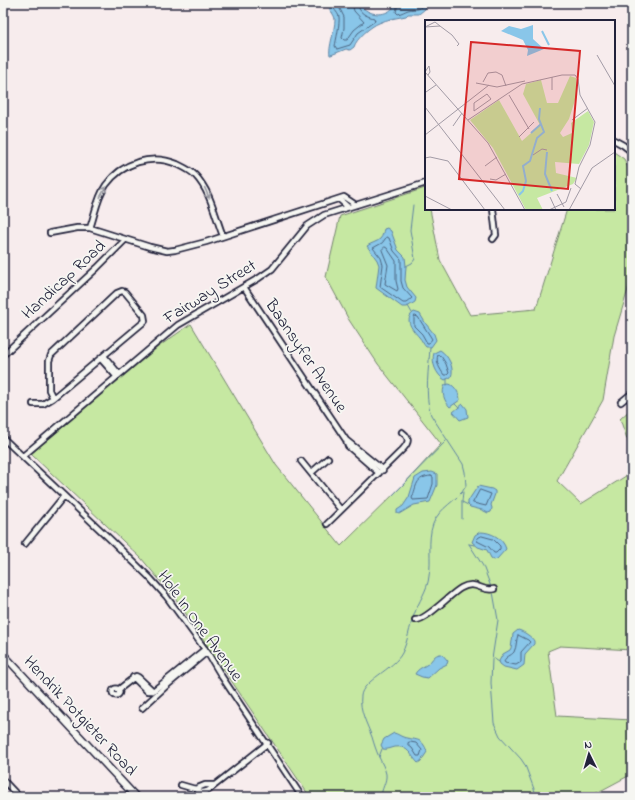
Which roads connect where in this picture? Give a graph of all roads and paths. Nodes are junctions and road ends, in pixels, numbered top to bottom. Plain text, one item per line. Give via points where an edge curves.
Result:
1 (615, 141) edge
2 (632, 152) edge
3 (425, 183) edge
4 (339, 199) junction
5 (356, 205) junction
6 (348, 207) junction
7 (493, 210) edge
8 (90, 228) junction
9 (50, 233) dead end
10 (223, 236) junction
11 (493, 239) dead end
12 (125, 240) junction
13 (244, 287) junction
14 (3, 355) edge
15 (102, 357) junction
16 (118, 375) junction
17 (632, 393) edge
18 (53, 398) junction
19 (621, 402) dead end
20 (33, 404) dead end
21 (402, 432) dead end
22 (3, 438) edge
23 (23, 456) junction
24 (328, 458) dead end
25 (301, 461) dead end
26 (381, 471) junction
27 (311, 473) junction
28 (64, 496) junction
29 (341, 510) junction
30 (327, 524) dead end
31 (25, 544) dead end
32 (492, 590) dead end
33 (415, 620) dead end
34 (206, 650) junction
35 (3, 654) edge
36 (118, 690) dead end
37 (142, 708) dead end
38 (268, 743) junction
39 (3, 780) edge
40 (181, 785) dead end
41 (19, 797) edge
42 (136, 797) edge
43 (302, 797) edge

1 - 2 street
3 - 5 street, Fairway Street
4 - 5 street via 346,197
4 - 6 street
4 - 10 street
5 - 6 street, Fairway Street
6 - 13 street, Fairway Street via 318,218 307,226 272,269
7 - 11 street via 496,235
8 - 9 street
8 -> 10 street via 101,194 117,174 130,165 159,160 174,163 195,174 207,192
8 - 12 street
10 - 12 street via 187,248 167,251
12 - 14 street, Handicap Road
13 - 16 street, Fairway Street via 178,325
13 - 26 street, Baansyfer Avenue via 348,446
15 - 16 street
15 - 18 street
15 - 18 street via 145,321 144,315 124,291 117,293 51,355 49,390
16 - 23 street, Fairway Street
17 - 19 street
18 - 20 street via 43,404
21 - 26 street via 408,439 406,445
22 - 23 street, Hole In One Avenue
23 - 28 street, Hole In One Avenue
24 - 27 street
25 - 27 street
26 - 29 street
27 - 29 street
28 - 31 street
28 - 34 street, Hole In One Avenue via 149,577
29 - 30 street
32 - 33 street via 477,585 465,586 425,618
34 - 36 street via 153,691 147,691 133,677
34 - 37 street
34 - 38 street, Hole In One Avenue
35 - 42 main road, Hendrik Potgieter Road
38 - 40 street via 215,785 195,789
38 - 43 street, Hole In One Avenue
39 - 41 street

